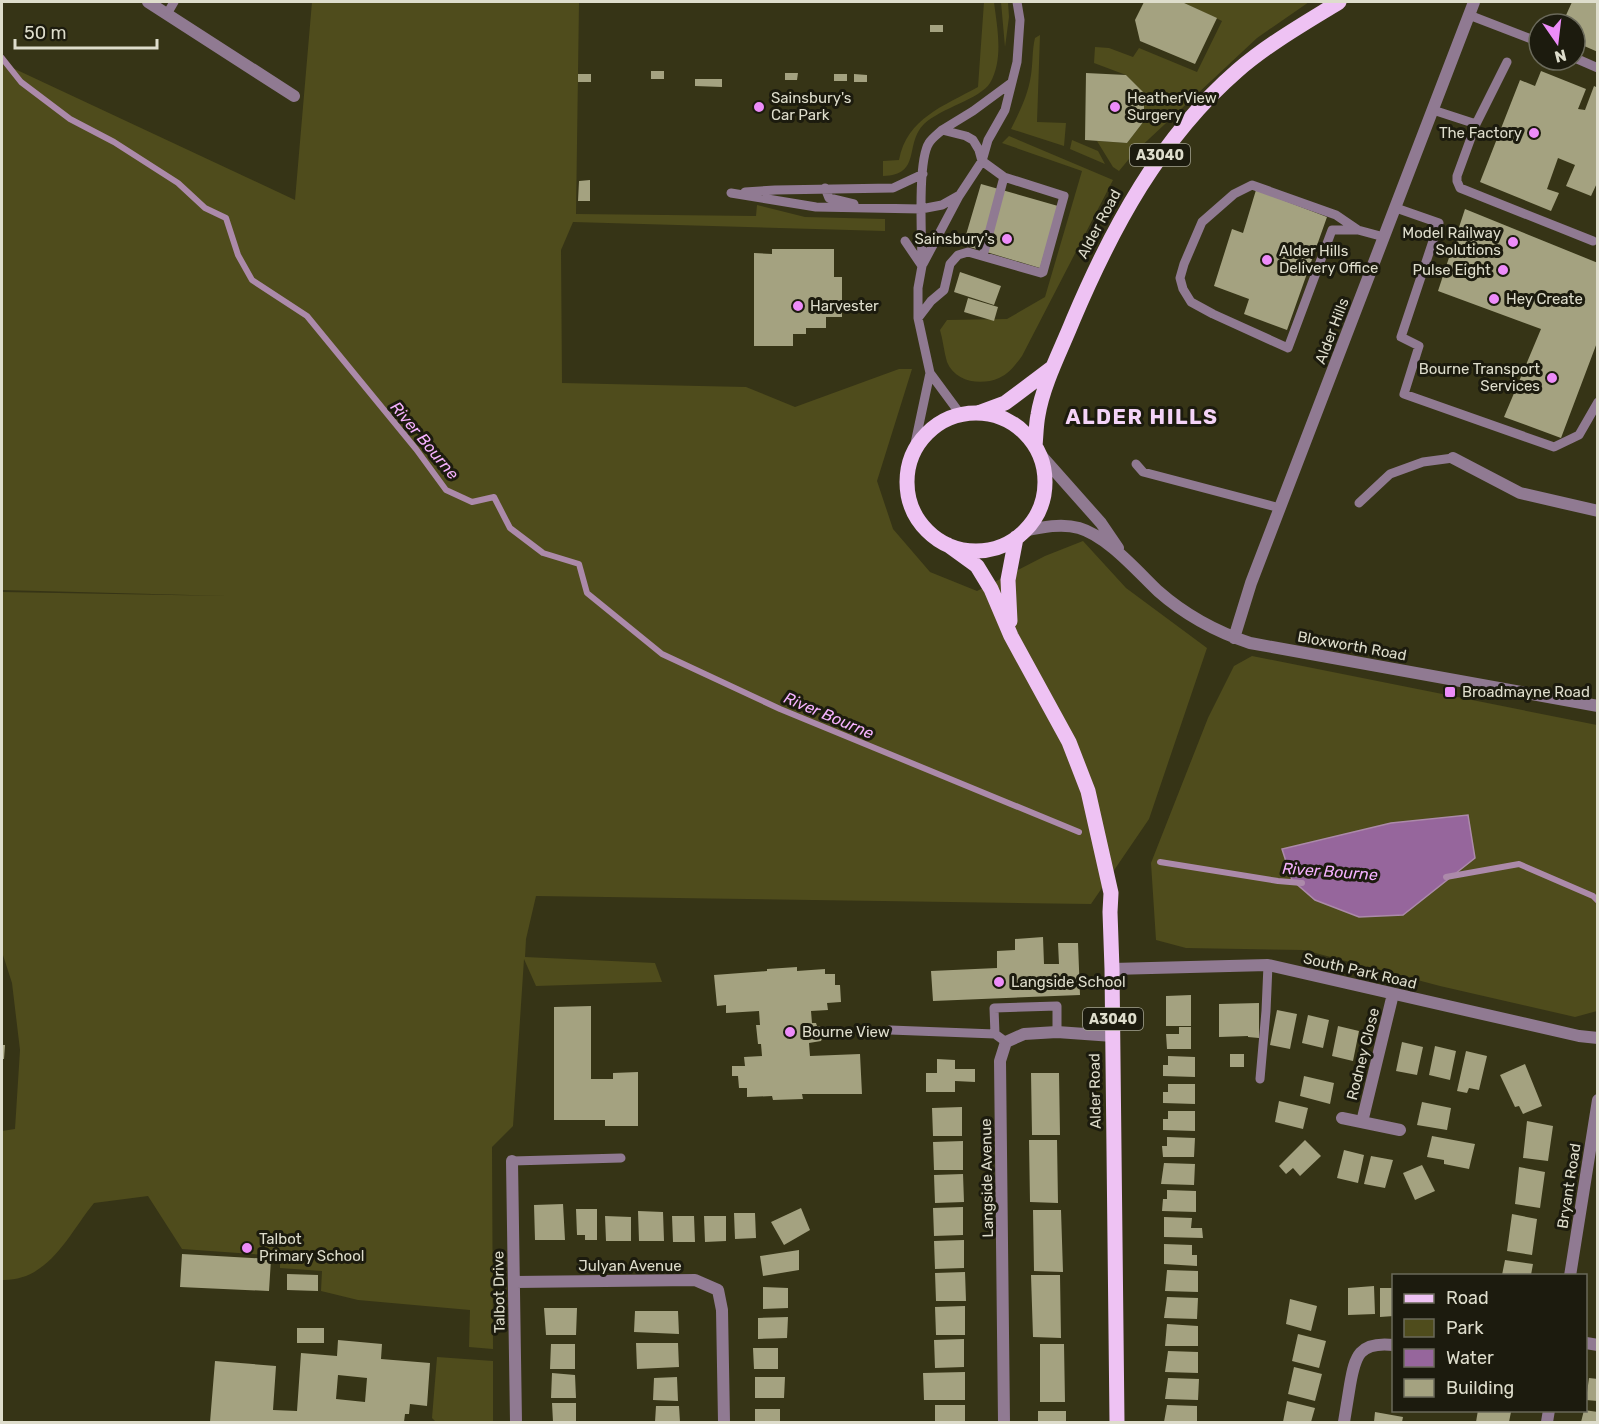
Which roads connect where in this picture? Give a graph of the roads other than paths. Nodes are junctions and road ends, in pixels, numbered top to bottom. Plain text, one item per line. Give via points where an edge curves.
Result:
1 (148, 2) edge
2 (174, 2) edge
3 (1017, 2) edge
4 (1339, 2) edge
5 (1474, 2) edge
6 (166, 14) junction
7 (1469, 15) junction
8 (1527, 37) edge
9 (1507, 62) dead end
10 (1011, 83) junction
11 (294, 96) dead end
12 (1433, 110) junction
13 (1476, 124) junction
14 (942, 130) junction
15 (982, 161) junction
16 (923, 174) junction
17 (1004, 177) junction
18 (825, 188) junction
19 (958, 196) junction
20 (868, 208) junction
21 (1396, 208) junction
22 (921, 210) junction
23 (1358, 230) junction
24 (1384, 237) junction
25 (905, 240) dead end
26 (1593, 241) dead end
27 (983, 256) junction
28 (922, 266) junction
29 (918, 318) junction
30 (1053, 367) junction
31 (930, 373) junction
32 (1598, 402) edge
33 (978, 413) junction
34 (961, 415) junction
35 (1036, 449) junction
36 (913, 453) junction
37 (1454, 458) joint
38 (1136, 464) dead end
39 (1359, 503) dead end
40 (1280, 508) junction
41 (1598, 511) edge
42 (1020, 534) junction
43 (948, 545) junction
44 (1126, 559) junction
45 (1011, 636) junction
46 (1234, 638) junction
47 (1598, 706) edge
48 (1268, 965) junction
49 (1112, 969) junction
50 (1394, 994) junction
51 (890, 1030) dead end
52 (1058, 1032) junction
53 (995, 1034) junction
54 (1113, 1036) junction
55 (1598, 1038) edge
56 (1006, 1042) junction
57 (1260, 1079) dead end
58 (1598, 1100) edge
59 (1342, 1118) dead end
60 (1362, 1122) junction
61 (1400, 1130) dead end
62 (621, 1158) dead end
63 (512, 1161) joint
64 (1570, 1274) edge
65 (515, 1282) junction
66 (1392, 1346) edge
67 (516, 1422) edge
68 (724, 1422) edge
69 (1004, 1422) edge
70 (1117, 1422) edge
71 (1344, 1422) edge

1 - 6 street
2 - 6 lane
3 - 10 lane via 1017,62
4 - 30 main road, Alder Road / A3040 via 1235,72 1160,154 1104,250
5 - 7 street, Alder Hills
6 - 11 street
7 - 8 lane
7 - 12 street, Alder Hills
9 - 13 lane
10 - 14 lane
10 - 15 lane via 1005,110 988,140
12 - 13 lane
12 - 21 street, Alder Hills
13 - 26 lane via 1457,176 1460,188
14 - 15 lane via 973,140
14 - 16 lane via 929,141
15 - 17 lane
15 - 19 lane
16 - 18 lane via 893,188
16 - 22 lane
17 - 27 lane
17 - 27 lane via 1065,198 1042,273
18 - 20 lane via 829,198
18 - 20 lane via 731,193 816,207
19 - 22 lane
19 - 28 lane
20 - 22 lane
21 - 24 street, Alder Hills
21 - 32 lane via 1439,223 1401,337 1419,346 1404,394 1554,447 1578,435
22 - 28 lane
23 - 23 lane via 1332,230 1288,348 1212,314 1191,302 1183,290 1180,278 1202,222 1234,194 1252,185 1336,215
23 - 24 lane
24 - 40 street, Alder Hills
25 - 28 lane
27 - 29 lane via 968,252 958,255 950,264 944,290
28 - 29 lane
29 - 31 lane
30 - 33 main road, Alder Road / A3040 via 1005,403
30 - 35 main road, Alder Road / A3040 via 1038,413
31 - 34 lane
31 - 36 lane
33 - 34 main road, A3040
33 - 35 main road, A3040 via 1013,424
34 - 36 main road, A3040 via 931,429
35 - 42 main road, A3040 via 1044,475 1044,494 1038,512
35 - 44 street, Bloxworth Road
36 - 43 main road, A3040 via 906,482 911,507 926,530
37 - 39 lane via 1424,462 1390,474
37 - 41 street via 1520,493
38 - 40 lane via 1143,472
40 - 46 street, Alder Hills
42 - 43 main road, A3040 via 997,547 982,550
42 - 44 street, Bloxworth Road via 1043,526 1079,528
42 - 45 main road, Alder Road / A3040 via 1008,580
43 - 45 main road, Alder Road / A3040 via 977,566 992,588
44 - 46 street, Bloxworth Road via 1188,614
45 - 49 main road, Alder Road / A3040 via 1069,742 1088,791 1111,893
46 - 47 street, Bloxworth Road
48 - 49 street, South Park Road
48 - 50 street, South Park Road
48 - 57 lane
49 - 54 main road, Alder Road / A3040
50 - 55 street, South Park Road
50 - 60 street, Rodney Close
51 - 53 lane
52 - 53 lane via 1057,1006 1047,1006 994,1008
52 - 54 street
52 - 56 street via 1024,1034
53 - 56 lane
54 - 70 main road, Alder Road / A3040
56 - 69 street, Langside Avenue via 1000,1061
58 - 64 street, Bryant Road
59 - 60 street
60 - 61 street
62 - 63 lane
63 - 65 street, Talbot Drive
65 - 67 street, Talbot Drive
65 - 68 street, Julyan Avenue via 695,1280 718,1290 723,1310
66 - 71 street via 1374,1345 1355,1358

